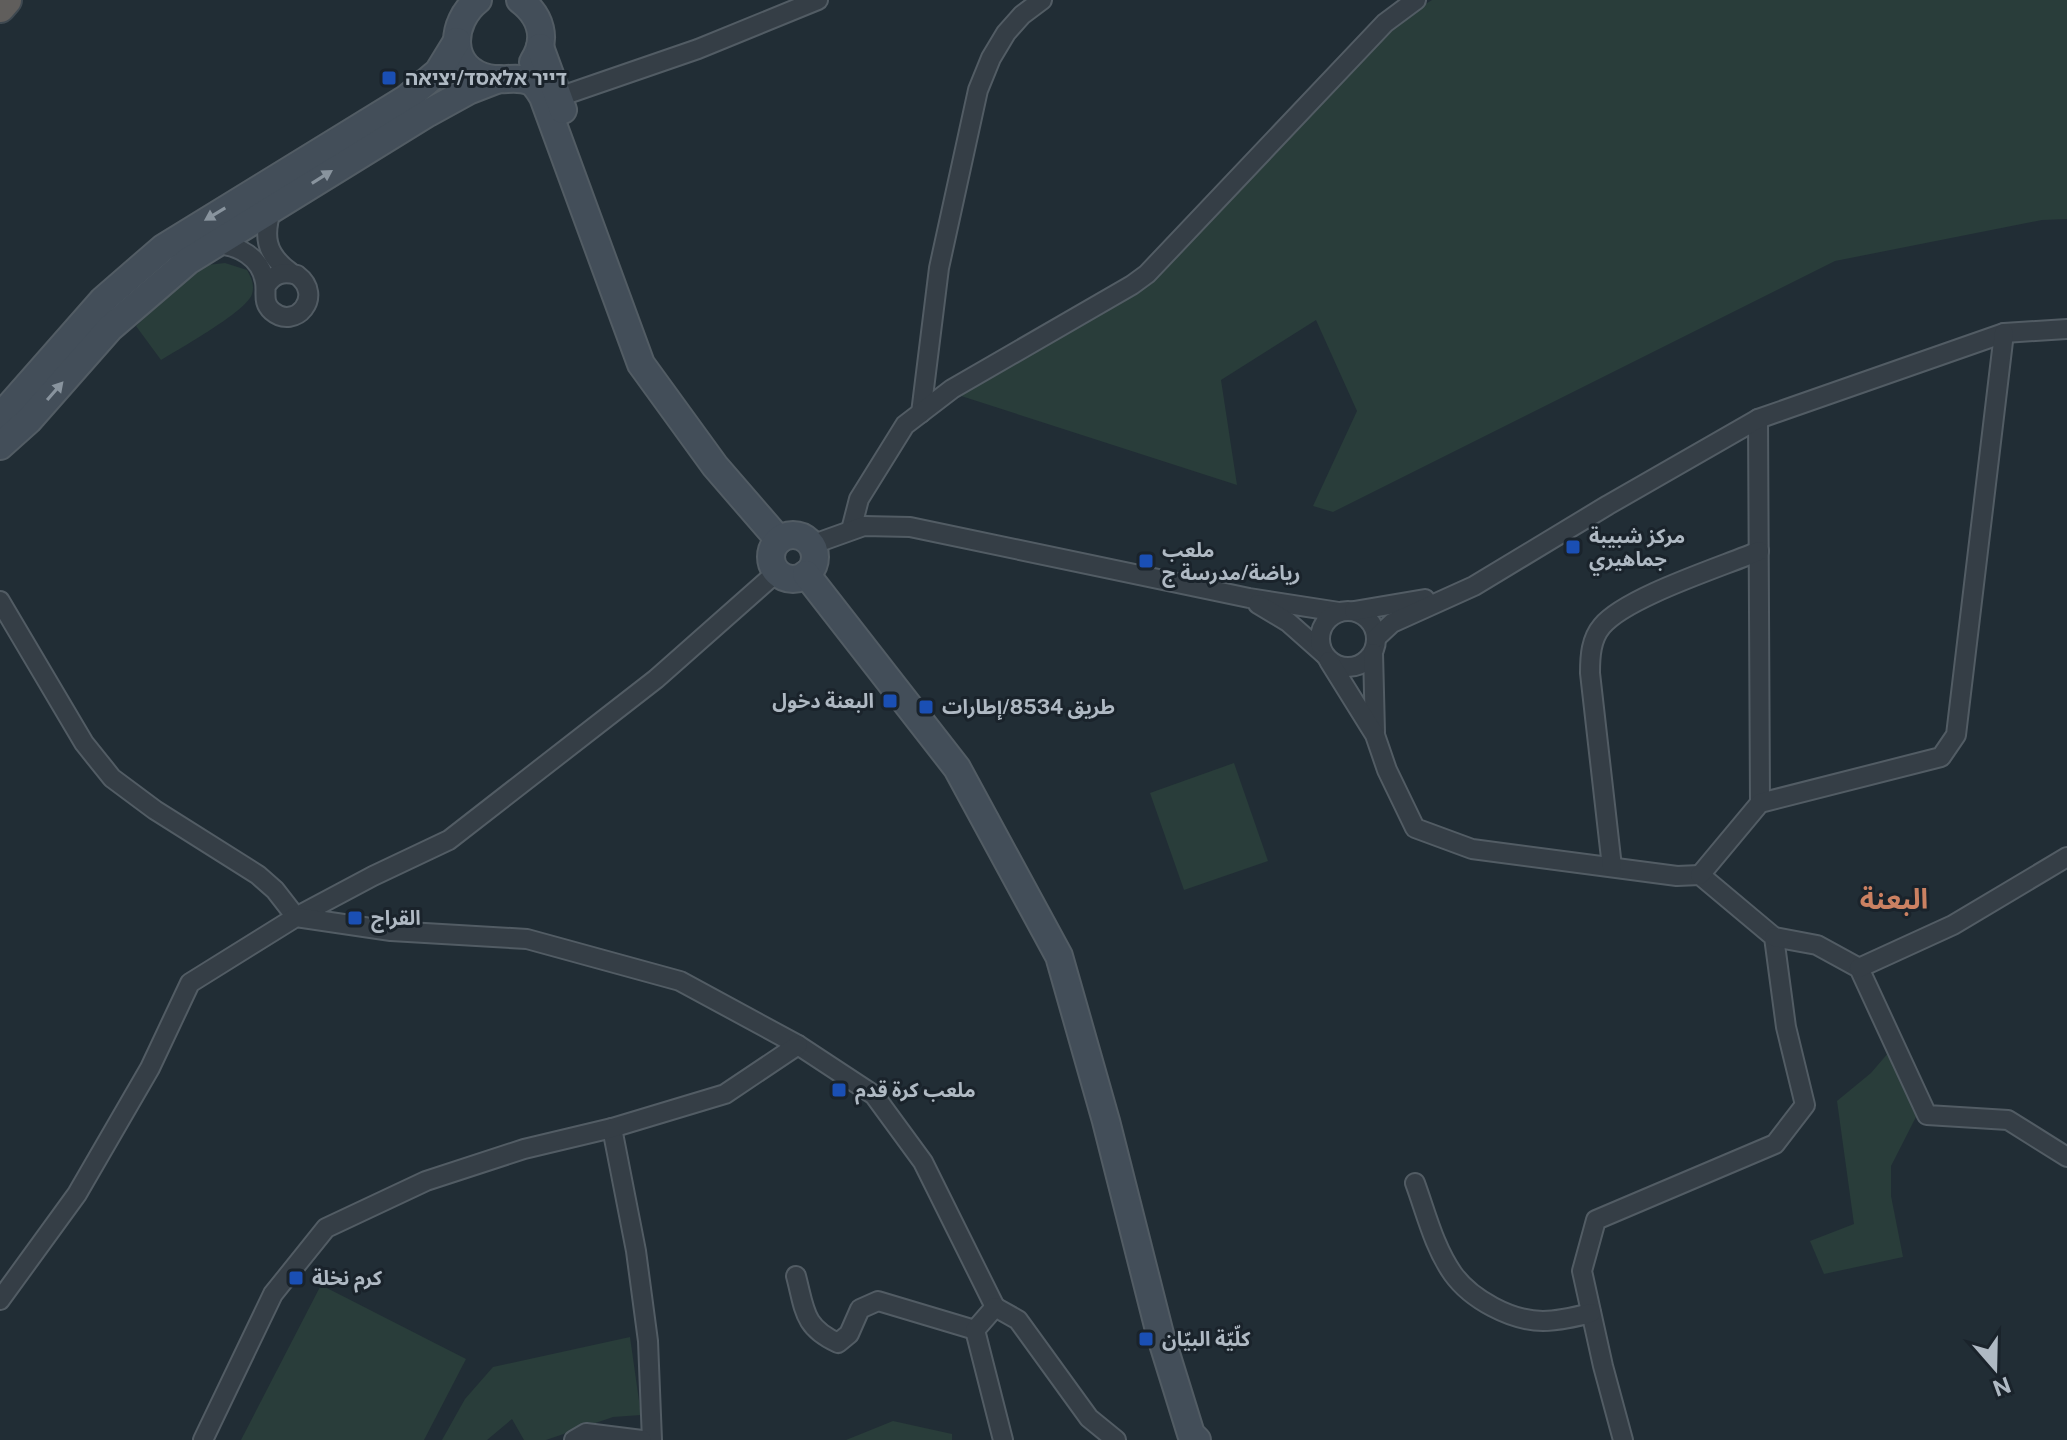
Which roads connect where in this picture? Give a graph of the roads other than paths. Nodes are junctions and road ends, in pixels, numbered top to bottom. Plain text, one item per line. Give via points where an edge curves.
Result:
1 (6, 0) edge
2 (520, 0) edge
3 (818, 0) edge
4 (1042, 0) edge
5 (1416, 0) edge
6 (475, 1) edge
7 (0, 7) edge
8 (457, 41) junction
9 (540, 47) junction
10 (505, 78) junction
11 (552, 100) junction
12 (272, 208) junction
13 (213, 244) junction
14 (290, 272) junction
15 (266, 286) junction
16 (2067, 329) edge
17 (2004, 333) junction
18 (921, 413) junction
19 (0, 417) edge
20 (1758, 419) junction
21 (0, 446) edge
22 (851, 530) junction
23 (779, 540) junction
24 (811, 545) junction
25 (1759, 551) junction
26 (777, 572) junction
27 (806, 574) junction
28 (1474, 586) junction
29 (1249, 598) junction
30 (0, 601) edge
31 (1347, 612) junction
32 (1374, 646) junction
33 (1326, 657) junction
34 (1375, 735) junction
35 (1760, 803) junction
36 (2067, 857) edge
37 (1612, 867) junction
38 (1700, 875) junction
39 (296, 917) junction
40 (1774, 937) junction
41 (1859, 968) junction
42 (798, 1045) junction
43 (612, 1128) junction
44 (2067, 1157) edge
45 (1415, 1183) dead end
46 (796, 1276) dead end
47 (0, 1300) edge
48 (995, 1307) junction
49 (1591, 1313) junction
50 (975, 1330) junction
51 (1188, 1438) edge
52 (203, 1440) edge
53 (574, 1440) edge
54 (642, 1440) edge
55 (652, 1440) edge
56 (1003, 1440) edge
57 (1116, 1440) edge
58 (1623, 1440) edge

1 - 7 highway
2 - 9 main road via 538,20
3 - 11 street
4 - 18 street via 1006,33 978,90 939,268
5 - 18 street via 1385,23 1147,274 952,389
6 - 8 main road via 460,21
8 - 10 main road via 462,59 478,74
8 -> 19 main road via 438,72 407,98 194,227 134,271 79,325
9 - 10 main road via 528,68
9 - 11 main road
10 - 11 main road via 529,81
12 -> 10 main road via 428,113
11 - 23 main road via 641,364 715,466
12 - 13 main road
12 - 14 street via 267,240 276,260
13 - 15 street via 249,254
21 -> 13 main road via 130,308
14 - 15 street via 275,276
14 - 15 street via 303,279 309,293 300,313 286,317 273,312 265,300
16 - 17 street
17 - 20 street
17 - 35 street via 1956,735 1941,757
18 - 22 street via 905,425 859,499
20 - 25 street
20 - 28 street
22 - 24 street
22 - 29 street via 910,527
23 - 24 main road via 799,536
23 - 26 main road via 770,556
24 - 27 main road via 814,565
25 - 35 street
25 - 37 street via 1622,609 1601,627 1590,650
26 - 27 main road via 794,579
26 - 39 street via 656,679 449,840
27 - 51 main road via 957,768 1059,956
28 - 31 street
28 - 32 street via 1392,623
29 - 31 street
29 - 33 street via 1288,622
30 - 39 street via 78,733 112,778 258,875
31 - 32 street via 1372,624
31 - 33 street via 1332,615 1321,629
32 - 33 street via 1353,667
32 - 34 street
33 - 34 street
34 - 37 street via 1415,828 1472,849
35 - 38 street
36 - 41 street via 1953,925
37 - 38 street
38 - 40 street
39 - 42 street via 391,931 527,939 680,981
39 - 47 street via 190,983 150,1068 77,1194
40 - 41 street via 1817,945
40 - 49 street via 1786,1027 1805,1105 1775,1144 1596,1220 1582,1271
41 - 44 street via 1927,1115 2008,1120
42 - 43 street via 725,1094
42 - 48 street via 874,1095 915,1151
43 - 52 street via 426,1181 326,1228 273,1294
43 - 55 street via 648,1341
45 - 49 street via 1454,1275 1478,1298 1539,1322
46 - 50 street via 817,1334 838,1343 849,1334 860,1309 878,1301
48 - 50 street
48 - 57 street via 1018,1320 1089,1418
49 - 58 street
50 - 56 street
53 - 54 street via 586,1433

